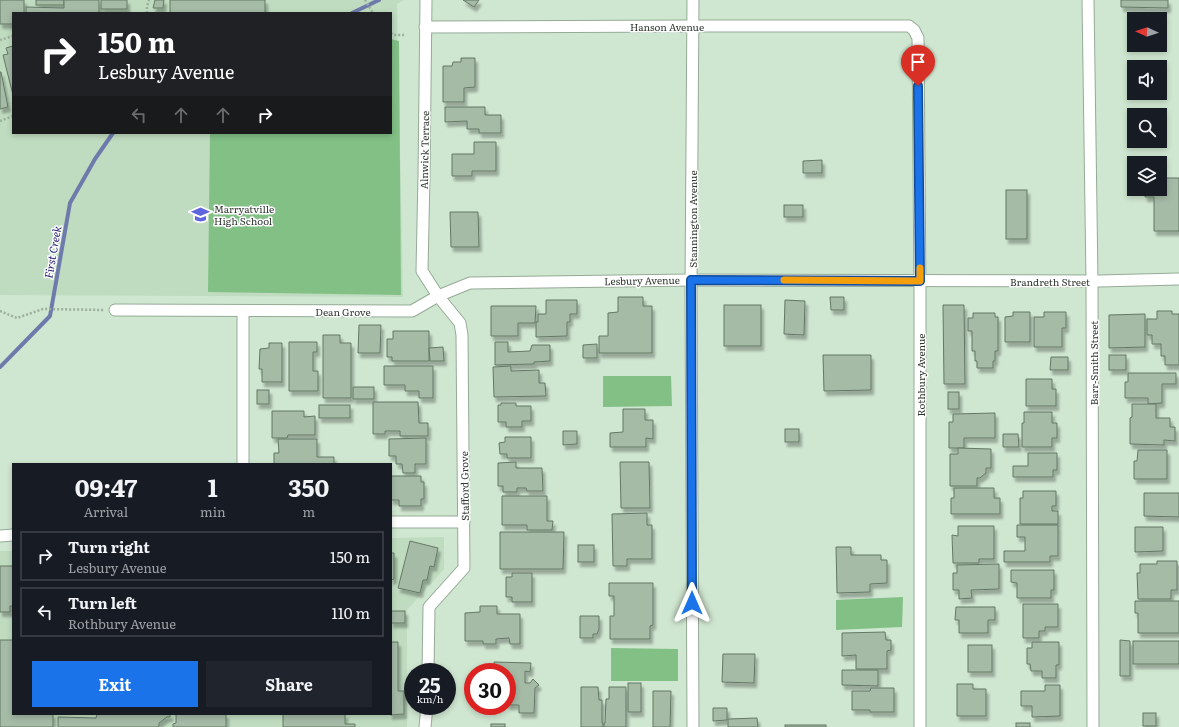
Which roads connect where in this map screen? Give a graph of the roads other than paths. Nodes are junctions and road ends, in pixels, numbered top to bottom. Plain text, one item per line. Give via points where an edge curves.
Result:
1 (426, 0) edge
2 (693, 0) edge
3 (1088, 0) edge
4 (693, 26) junction
5 (910, 26) joint
6 (426, 27) junction
7 (1179, 279) edge
8 (691, 280) junction
9 (920, 281) junction
10 (1092, 281) junction
11 (438, 296) junction
12 (115, 310) road end
13 (243, 311) junction
14 (243, 463) edge
15 (392, 522) edge
16 (464, 522) junction
17 (12, 535) edge
18 (0, 536) edge
19 (428, 663) edge
20 (426, 715) edge
21 (425, 727) edge
22 (693, 727) edge
23 (920, 727) edge
24 (1093, 727) edge

1 - 6 street, Alnwick Terrace
2 - 4 street, Stannington Avenue
3 - 10 street, Barr-Smith Street
4 - 5 street, Hanson Avenue
4 - 6 street, Hanson Avenue
4 - 8 street, Stannington Avenue
5 - 9 street, Rothbury Avenue via 918,38
6 - 11 street, Alnwick Terrace via 422,271
7 - 10 street, Brandreth Street
8 - 9 street, Lesbury Avenue
8 - 11 street, Lesbury Avenue via 470,283
8 - 22 street, Stannington Avenue
9 - 10 street, Brandreth Street
9 - 23 street, Rothbury Avenue
10 - 24 street, Barr-Smith Street
11 - 13 street, Dean Grove via 412,311
11 - 16 street, Stafford Grove via 460,323 462,335
12 - 13 street, Dean Grove
13 - 14 street
15 - 16 street
16 - 19 street, Stafford Grove via 464,568 429,607
17 - 18 street
20 - 21 street

